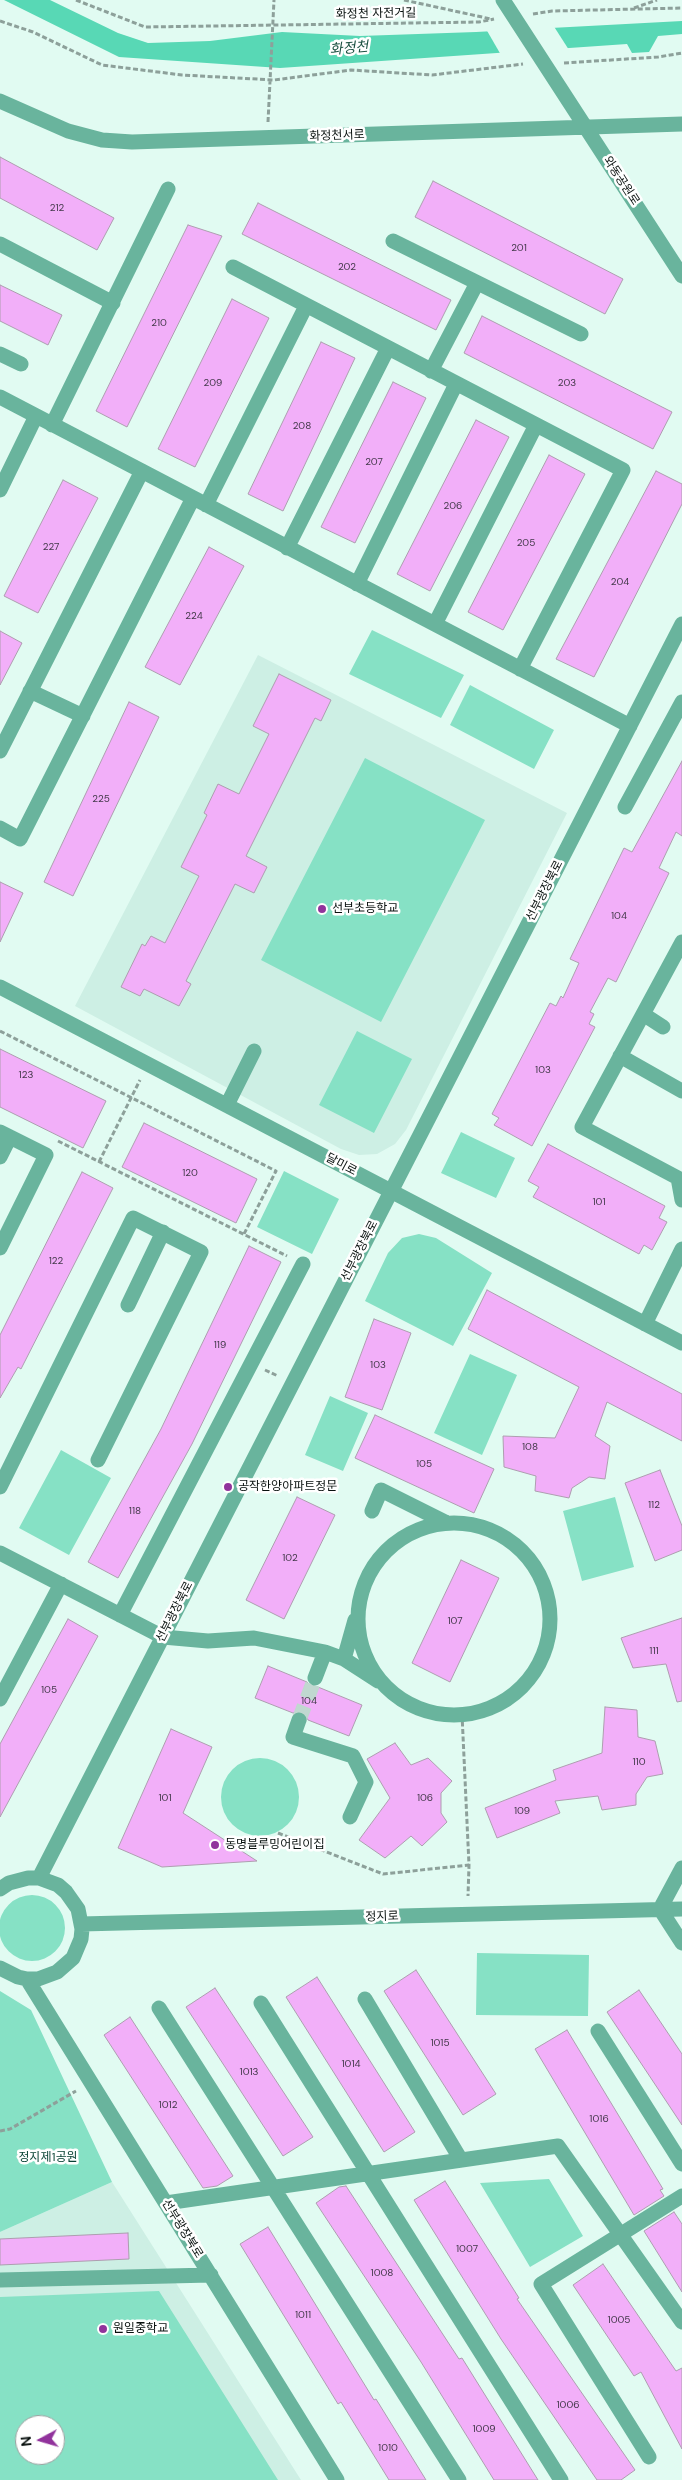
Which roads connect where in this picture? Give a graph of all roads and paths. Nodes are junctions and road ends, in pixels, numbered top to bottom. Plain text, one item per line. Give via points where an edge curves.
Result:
1 (76, 0) edge
2 (274, 0) edge
3 (404, 0) edge
4 (503, 0) edge
5 (657, 0) edge
6 (682, 8) edge
7 (630, 9) junction
8 (523, 15) dead end
9 (504, 18) dead end
10 (494, 19) junction
11 (0, 20) edge
12 (274, 24) junction
13 (682, 53) edge
14 (556, 63) dead end
15 (528, 64) dead end
16 (269, 80) junction
17 (0, 100) edge
18 (682, 124) edge
19 (585, 128) junction
20 (267, 138) junction
21 (168, 189) dead end
22 (393, 241) dead end
23 (0, 244) edge
24 (233, 267) dead end
25 (682, 276) edge
26 (477, 283) junction
27 (113, 303) junction
28 (306, 306) junction
29 (581, 334) dead end
30 (388, 348) junction
31 (0, 354) edge
32 (21, 364) dead end
33 (431, 371) junction
34 (456, 384) junction
35 (0, 397) edge
36 (36, 416) junction
37 (52, 425) junction
38 (536, 425) junction
39 (142, 471) junction
40 (0, 490) edge
41 (200, 501) junction
42 (286, 548) junction
43 (357, 584) junction
44 (435, 624) junction
45 (682, 624) edge
46 (520, 669) junction
47 (30, 692) junction
48 (682, 702) edge
49 (83, 716) junction
50 (630, 726) junction
51 (0, 751) edge
52 (625, 807) dead end
53 (0, 828) edge
54 (682, 942) edge
55 (0, 987) edge
56 (644, 1014) junction
57 (663, 1027) dead end
58 (0, 1031) edge
59 (254, 1051) dead end
60 (620, 1056) junction
61 (682, 1091) edge
62 (131, 1097) junction
63 (227, 1105) junction
64 (5, 1134) edge
65 (49, 1137) dead end
66 (0, 1157) edge
67 (99, 1162) junction
68 (391, 1191) junction
69 (682, 1200) edge
70 (163, 1232) junction
71 (244, 1234) junction
72 (0, 1248) edge
73 (682, 1249) edge
74 (303, 1264) joint
75 (128, 1305) dead end
76 (645, 1324) junction
77 (682, 1343) edge
78 (251, 1364) junction
79 (292, 1384) junction
80 (98, 1460) dead end
81 (0, 1487) edge
82 (372, 1511) dead end
83 (445, 1522) junction
84 (0, 1553) edge
85 (61, 1584) junction
86 (364, 1587) junction
87 (120, 1615) junction
88 (163, 1637) junction
89 (325, 1652) junction
90 (344, 1660) junction
91 (315, 1678) tunnel mouth
92 (384, 1684) junction
93 (0, 1699) edge
94 (462, 1714) junction
95 (299, 1720) tunnel mouth
96 (350, 1817) dead end
97 (278, 1833) dead end
98 (470, 1865) junction
99 (682, 1868) edge
100 (39, 1878) junction
101 (0, 1889) edge
102 (660, 1909) junction
103 (682, 1909) edge
104 (468, 1914) junction
105 (81, 1924) junction
106 (682, 1943) edge
107 (0, 1968) edge
108 (27, 1979) junction
109 (365, 1999) dead end
110 (261, 2003) dead end
111 (159, 2008) dead end
112 (598, 2031) dead end
113 (92, 2082) junction
114 (0, 2130) edge
115 (461, 2160) junction
116 (682, 2164) edge
117 (368, 2174) junction
118 (273, 2187) junction
119 (682, 2196) edge
120 (166, 2203) junction
121 (620, 2234) junction
122 (211, 2275) junction
123 (0, 2280) edge
124 (682, 2322) edge
125 (650, 2457) dead end
126 (337, 2480) edge
127 (459, 2480) edge
128 (561, 2480) edge

1 - 12 path, 화정천 자전거길 via 146,27
2 - 12 path
3 - 10 path
4 - 19 street, 와동공원로
5 - 7 path
6 - 7 path
7 - 8 path
9 - 10 path, 화정천 자전거길
10 - 12 path, 화정천 자전거길 via 479,22
11 - 16 path via 102,65 182,75
12 - 16 path
13 - 14 path
15 - 16 path via 432,75 351,70
16 - 20 path
17 - 20 street, 화정천서로 via 68,131 102,140
18 - 19 street, 화정천서로
19 - 20 street, 화정천서로
19 - 25 street, 와동공원로
21 - 27 street
22 - 26 street
23 - 27 street
24 - 28 street
26 - 29 street
26 - 33 street
27 - 37 street
28 - 30 street
28 - 41 street
30 - 33 street
30 - 42 street
31 - 32 street
33 - 34 street
34 - 38 street
34 - 43 street
35 - 36 street
36 - 37 street
36 - 40 street
37 - 39 street
38 - 44 street
38 - 46 street via 623,470
39 - 41 street
39 - 47 street
41 - 42 street
41 - 49 street
42 - 43 street
43 - 44 street
44 - 46 street
45 - 50 street, 선부광장북로
46 - 50 street
47 - 49 street
47 - 51 street
48 - 52 street
49 - 53 street via 20,839
50 - 68 street, 선부광장북로
54 - 56 street
55 - 63 street, 달미로
56 - 57 street
56 - 60 street
58 - 62 path
59 - 63 street
60 - 61 street
60 - 69 street via 582,1127 678,1178
62 - 67 path
62 - 71 path via 276,1171
63 - 68 street, 달미로
64 - 66 street
64 - 72 street via 46,1155
65 - 67 path
67 - 71 path
68 - 76 street, 달미로
68 - 79 street, 선부광장북로
70 - 75 street
70 - 80 street via 202,1252
70 - 81 street via 133,1218
71 - 74 path
73 - 76 street
74 - 78 street
76 - 77 street, 달미로
78 - 79 path
78 - 87 street
79 - 88 street, 선부광장북로
82 - 83 street via 381,1490
83 - 86 street via 419,1529 395,1542 376,1562
83 - 94 street via 475,1524 503,1536 526,1554 542,1580 550,1608 548,1638 538,1667 519,1690 494,1706
84 - 85 street
85 - 87 street
85 - 93 street
86 - 90 street
86 - 92 street via 359,1612 360,1638 369,1663
87 - 88 street
88 - 89 street via 208,1641 254,1638
88 - 100 street, 선부광장북로
89 - 90 street
89 - 91 street
90 - 92 street
92 - 94 street via 407,1703 436,1713
94 - 98 path
95 - 96 street via 293,1737 352,1756 366,1782
97 - 98 path via 382,1874
98 - 104 path
99 - 102 street
100 - 101 street via 18,1879
100 - 105 street via 58,1885 66,1892 78,1908
102 - 103 street, 정지로
102 - 104 street, 정지로
102 - 106 street
104 - 105 street, 정지로
105 - 108 street via 78,1949 66,1966 48,1976
107 - 108 street
108 - 113 street, 선부광장북로
109 - 115 street
110 - 117 street
111 - 118 street
112 - 116 street
113 - 114 path via 10,2128
113 - 120 street, 선부광장북로
115 - 117 street
115 - 121 street via 558,2146
117 - 118 street
117 - 128 street
118 - 120 street
118 - 127 street
119 - 121 street
120 - 122 street, 선부광장북로
121 - 124 street
121 - 125 street via 541,2284
122 - 123 street
122 - 126 street, 선부광장북로

